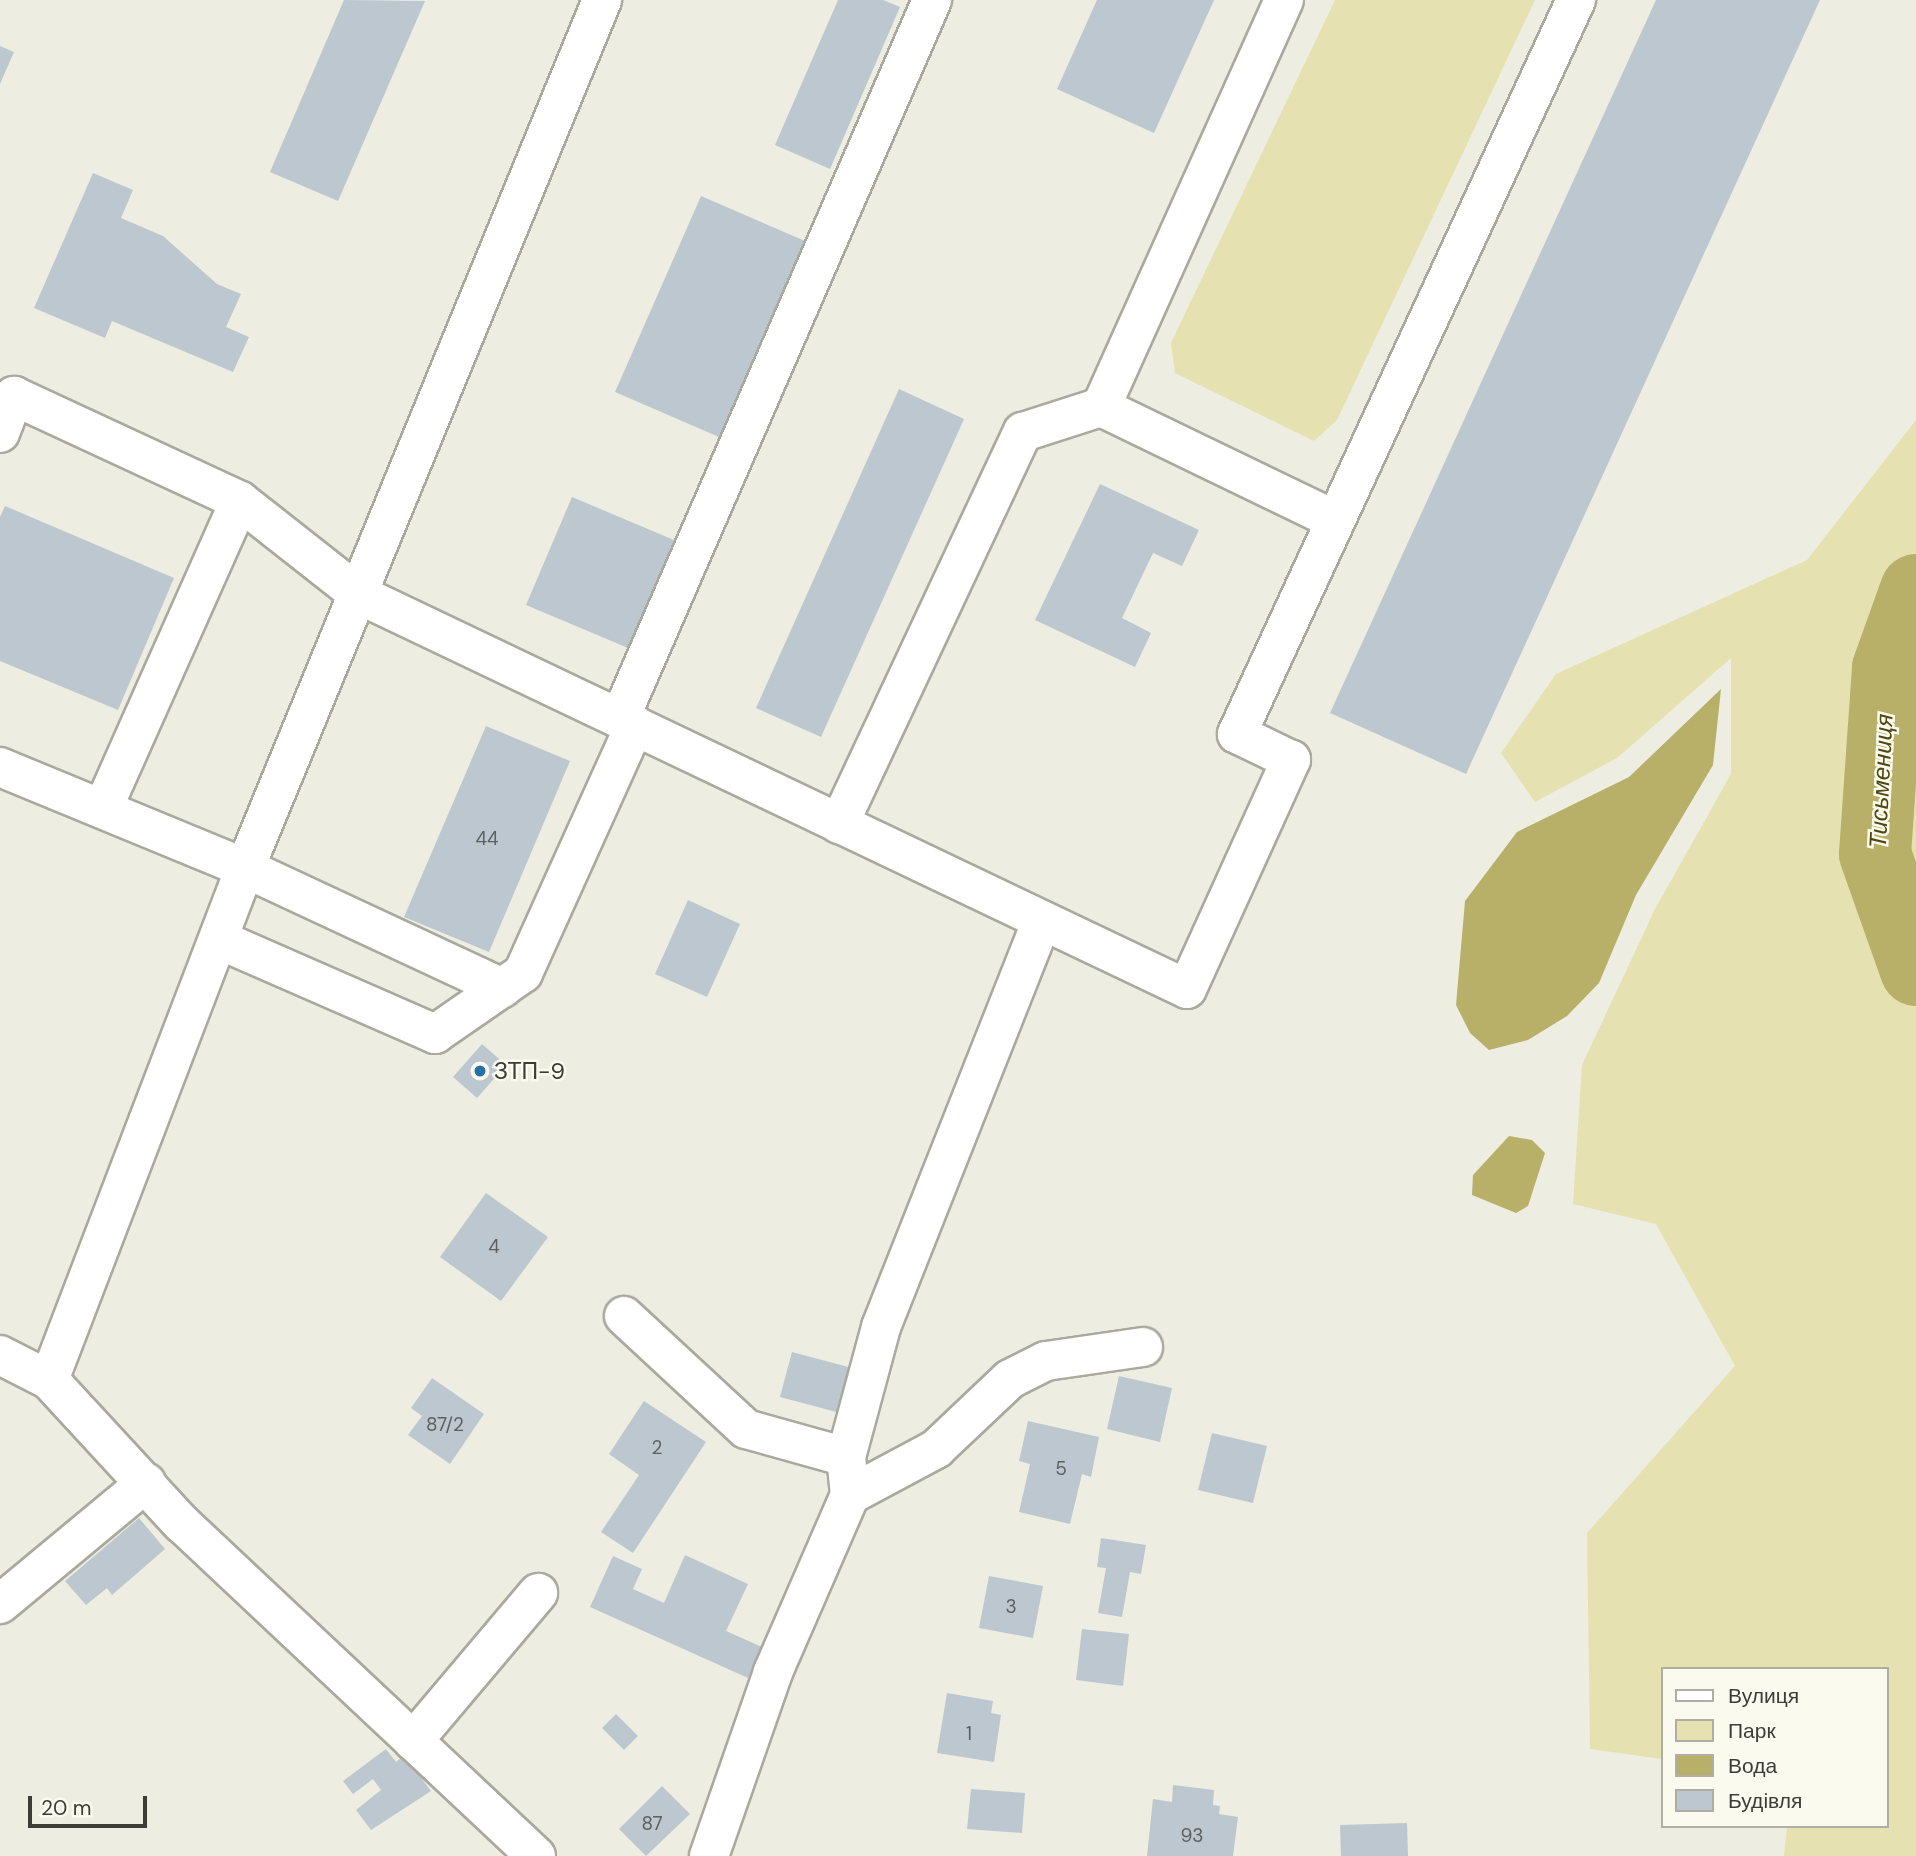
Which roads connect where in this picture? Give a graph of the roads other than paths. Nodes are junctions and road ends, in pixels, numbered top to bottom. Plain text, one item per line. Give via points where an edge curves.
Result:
1 (601, 0) edge
2 (932, 0) edge
3 (1284, 0) edge
4 (1576, 0) edge
5 (1101, 407) junction
6 (0, 433) edge
7 (240, 501) junction
8 (1335, 520) junction
9 (358, 594) junction
10 (627, 721) junction
11 (0, 767) edge
12 (103, 808) junction
13 (839, 824) junction
14 (245, 868) junction
15 (1041, 922) junction
16 (220, 940) junction
17 (502, 988) junction
18 (624, 1316) dead end
19 (1143, 1347) dead end
20 (0, 1355) edge
21 (49, 1380) junction
22 (846, 1457) junction
23 (146, 1483) junction
24 (850, 1495) junction
25 (538, 1593) dead end
26 (0, 1604) edge
27 (413, 1741) junction
28 (536, 1856) edge
29 (709, 1856) edge

1 - 9 street
2 - 10 street
3 - 5 street
4 - 8 street
5 - 8 street
5 - 13 street via 1023,432
6 - 7 street via 14,396
7 - 9 street
7 - 12 street
8 - 15 street via 1237,734 1291,760 1188,989
9 - 10 street
9 - 14 street
10 - 13 street
10 - 17 street via 523,973
11 - 12 street
12 - 14 street
13 - 15 street
14 - 16 street
14 - 17 street
15 - 22 street via 881,1327
16 - 17 street via 435,1034
16 - 21 street
18 - 22 street via 746,1429
19 - 24 street via 1046,1361 1010,1379 936,1449
20 - 21 street
21 - 23 street
22 - 24 street
23 - 26 street
23 - 27 street via 182,1524
24 - 29 street via 773,1672
25 - 27 street
27 - 28 street

